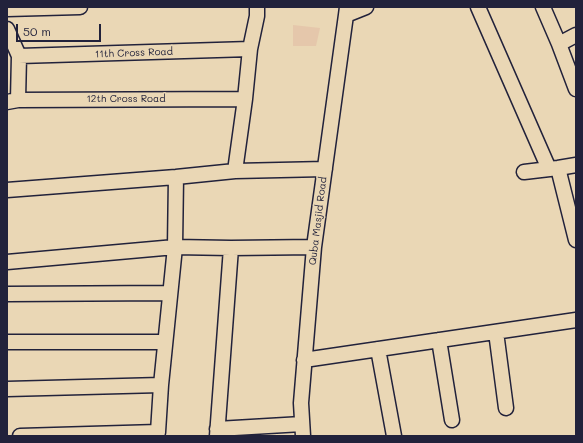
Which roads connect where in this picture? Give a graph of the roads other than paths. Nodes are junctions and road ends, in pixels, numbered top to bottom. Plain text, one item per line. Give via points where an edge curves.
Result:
1 (80, 7) edge
2 (257, 7) edge
3 (366, 7) edge
4 (478, 7) edge
5 (543, 7) edge
6 (7, 9) edge
7 (346, 11) edge
8 (7, 29) edge
9 (576, 35) edge
10 (559, 44) junction
11 (250, 49) junction
12 (19, 56) junction
13 (576, 89) edge
14 (245, 99) junction
15 (12, 101) edge
16 (576, 165) edge
17 (325, 169) junction
18 (554, 169) junction
19 (235, 171) junction
20 (524, 172) dead end
21 (176, 177) junction
22 (7, 190) edge
23 (576, 240) edge
24 (175, 247) junction
25 (314, 247) junction
26 (231, 248) junction
27 (7, 262) edge
28 (170, 293) junction
29 (7, 294) edge
30 (576, 320) edge
31 (496, 332) junction
32 (439, 340) junction
33 (7, 342) edge
34 (165, 342) junction
35 (378, 349) junction
36 (304, 360) junction
37 (161, 385) junction
38 (7, 389) edge
39 (506, 408) dead end
40 (452, 420) dead end
41 (302, 430) edge
42 (217, 432) edge
43 (158, 434) edge
44 (20, 436) edge
45 (394, 436) edge

1 - 6 street
2 - 11 street
3 - 7 street
4 - 18 street
5 - 10 street
7 - 17 street, Quba Masjid Road
8 - 12 street
9 - 10 street
10 - 13 street
11 - 12 street, 11th Cross Road
11 - 14 street
12 - 15 street
14 - 15 street, 12th Cross Road
14 - 19 street
16 - 18 street
17 - 19 street
17 - 25 street, Quba Masjid Road
18 - 20 street
18 - 23 street
19 - 21 street
21 - 22 street
21 - 24 street
24 - 26 street
24 - 27 street
24 - 28 street
25 - 26 street
25 - 36 street, Quba Masjid Road
26 - 42 street
28 - 29 street
28 - 34 street
30 - 31 street
31 - 32 street
31 - 39 street
32 - 35 street
32 - 40 street
33 - 34 street
34 - 37 street
35 - 36 street
35 - 45 street
36 - 41 street, Quba Masjid Road
37 - 38 street
37 - 43 street
41 - 42 street
43 - 44 street

